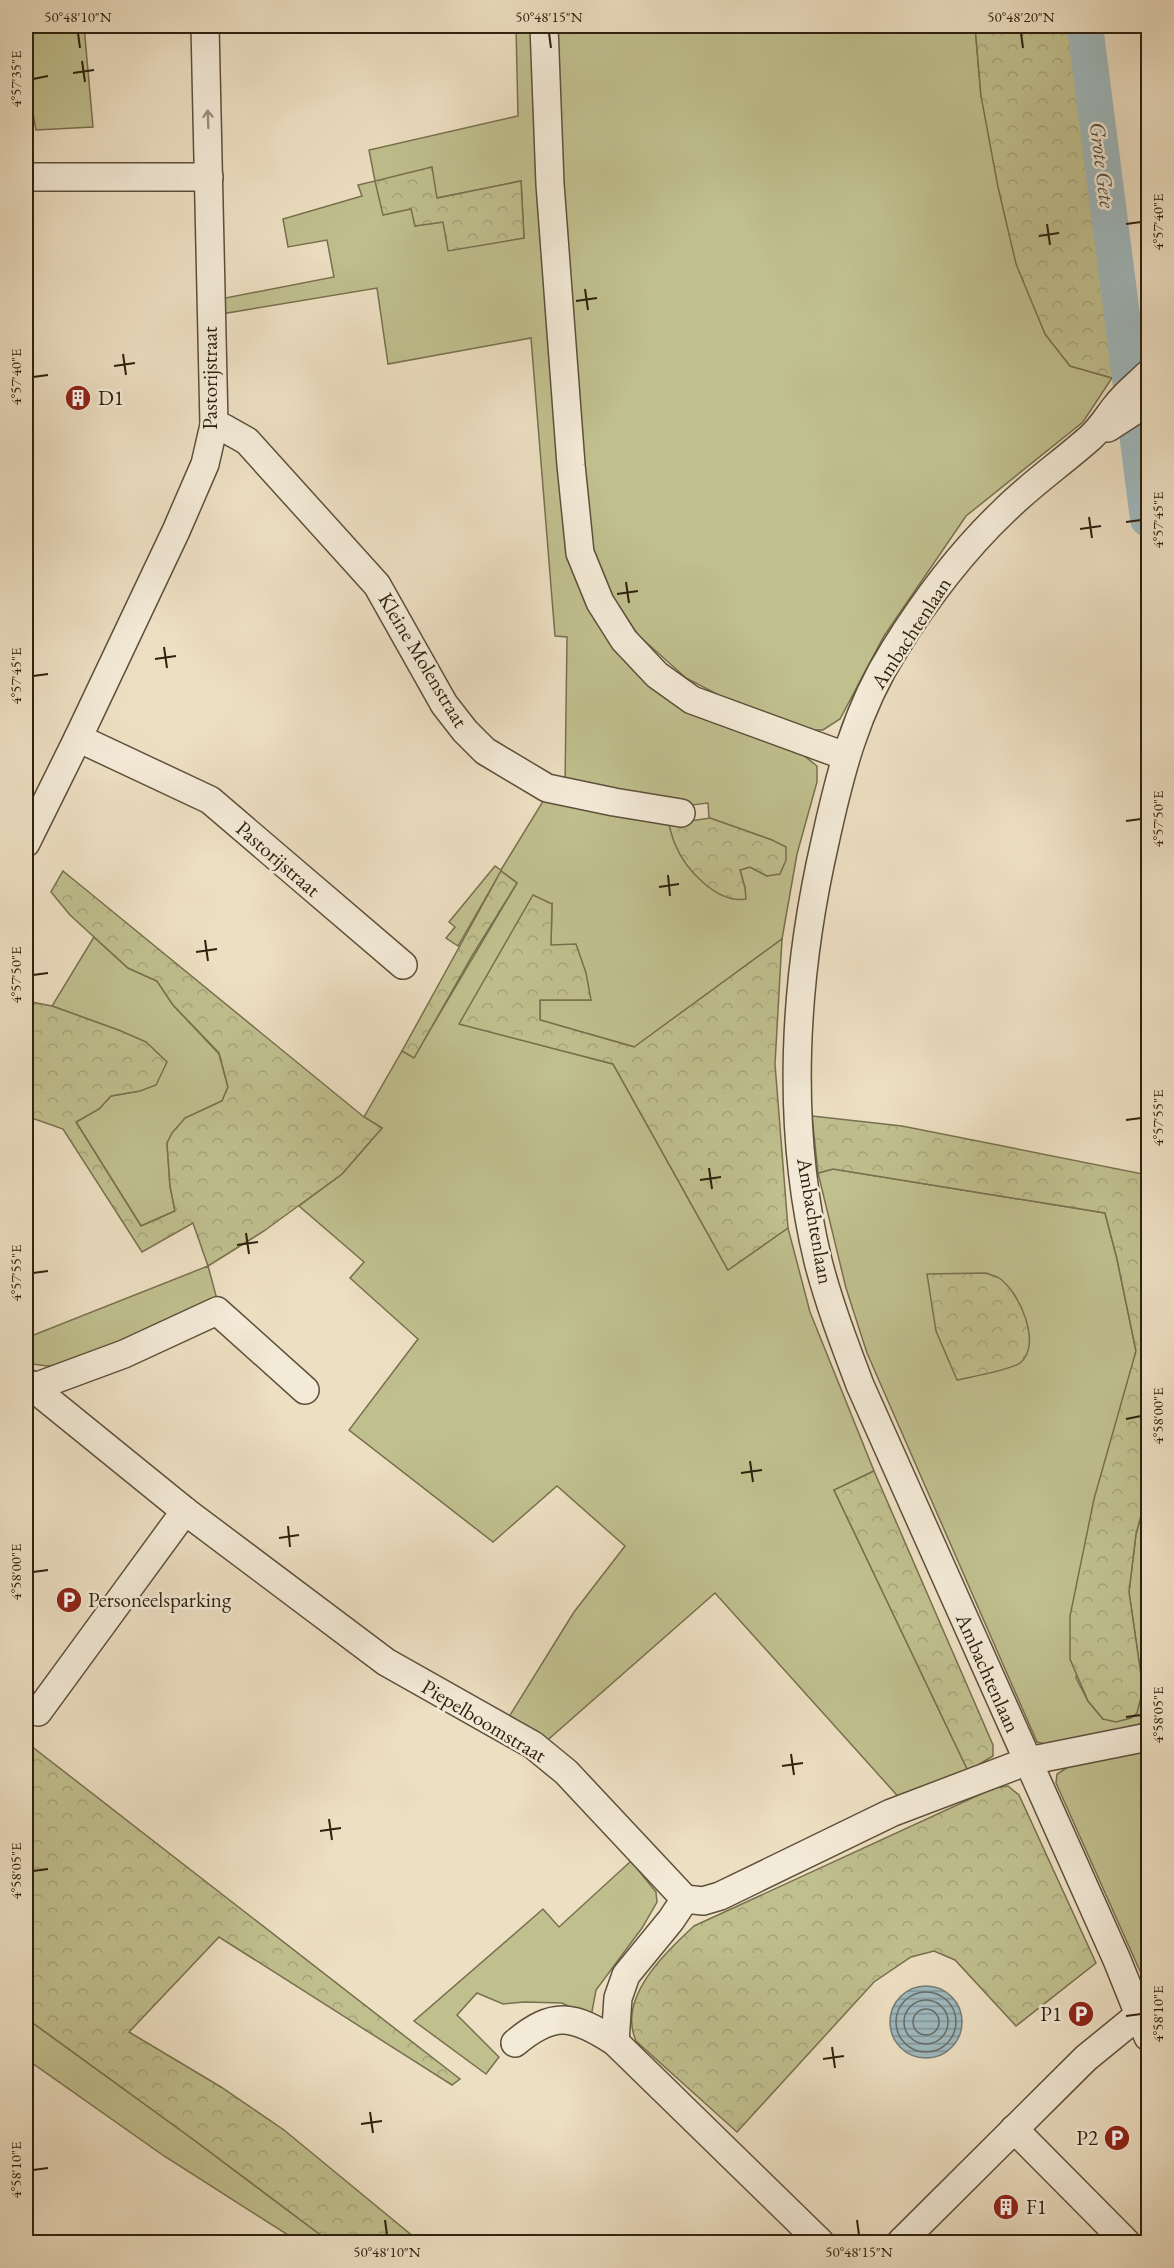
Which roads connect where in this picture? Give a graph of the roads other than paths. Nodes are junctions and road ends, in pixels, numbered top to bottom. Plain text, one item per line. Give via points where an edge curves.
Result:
1 (205, 26) edge
2 (544, 26) edge
3 (26, 177) edge
4 (209, 177) junction
5 (1149, 374) edge
6 (1149, 402) edge
7 (1119, 412) junction
8 (214, 425) junction
9 (78, 738) junction
10 (845, 756) junction
11 (681, 813) dead end
12 (26, 843) edge
13 (403, 965) dead end
14 (29, 1385) edge
15 (305, 1390) dead end
16 (185, 1511) junction
17 (38, 1712) dead end
18 (1149, 1737) edge
19 (1028, 1761) junction
20 (685, 1899) junction
21 (1144, 2025) edge
22 (615, 2042) junction
23 (515, 2043) dead end
24 (1014, 2129) junction
25 (820, 2242) edge
26 (901, 2242) edge
27 (1126, 2242) edge

4 -> 1 street, Pastorijstraat
2 - 10 street via 550,184 571,465 580,553 592,583 624,640 657,675 692,700
3 - 4 street
4 - 8 street, Pastorijstraat
5 - 7 street, Ambachtenlaan
6 - 7 street, Ambachtenlaan
7 - 10 street, Ambachtenlaan via 973,541 895,648 874,684
8 - 9 street, Pastorijstraat via 205,464
8 - 11 street, Kleine Molenstraat via 247,441 377,585 444,704 485,751 547,788
9 - 12 street, Pastorijstraat
9 - 13 street, Pastorijstraat via 210,800
10 - 19 street, Ambachtenlaan via 815,884 798,1032 798,1113 818,1260 860,1385
14 - 15 street via 124,1354 218,1311
14 - 16 street, Piepelboomstraat
16 - 17 street
16 - 20 street, Piepelboomstraat via 386,1662 533,1745 566,1772
18 - 19 street
19 - 20 street via 891,1814 720,1896 703,1901
19 - 21 street, Ambachtenlaan
20 - 22 street via 626,1975 618,1998
21 - 24 street via 1086,2058
22 - 23 street via 574,2020 553,2020
22 - 25 street
24 - 26 street
24 - 27 street

